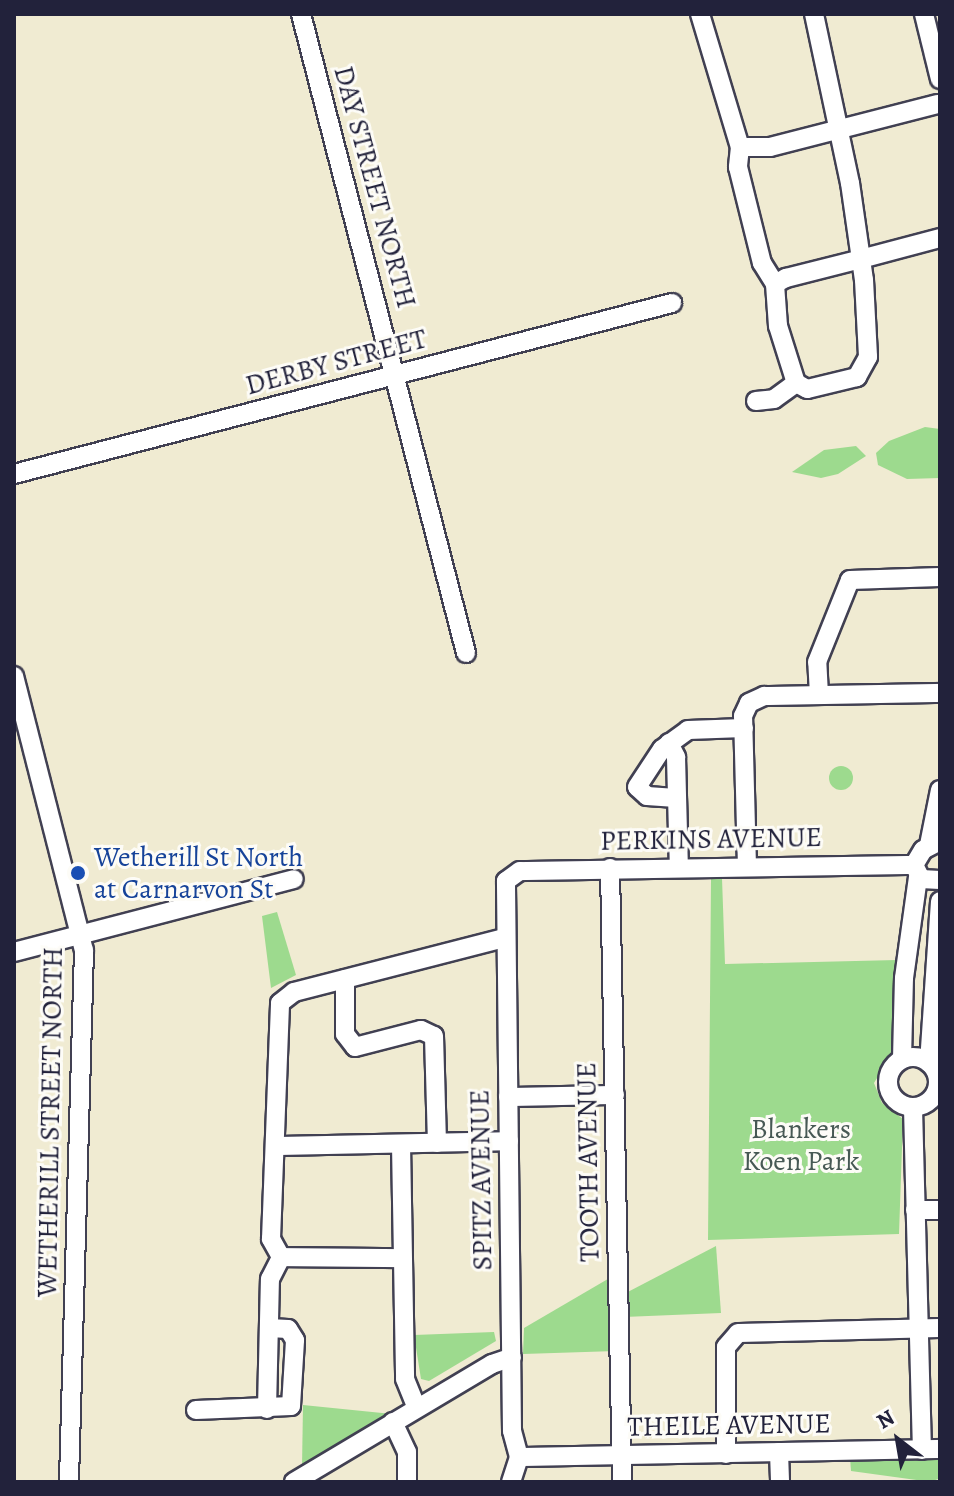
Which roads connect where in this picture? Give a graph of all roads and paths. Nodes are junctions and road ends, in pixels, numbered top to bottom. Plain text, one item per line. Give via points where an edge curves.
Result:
1 (301, 14) edge
2 (700, 14) edge
3 (814, 14) edge
4 (924, 14) edge
5 (940, 79) edge
6 (939, 101) edge
7 (840, 128) junction
8 (740, 147) junction
9 (940, 238) edge
10 (861, 259) junction
11 (774, 285) junction
12 (672, 303) dead end
13 (395, 376) junction
14 (796, 383) junction
15 (756, 401) dead end
16 (14, 474) edge
17 (940, 577) edge
18 (466, 653) dead end
19 (14, 676) edge
20 (940, 693) edge
21 (819, 695) junction
22 (744, 728) junction
23 (669, 743) junction
24 (940, 790) edge
25 (676, 798) junction
26 (935, 843) edge
27 (747, 867) junction
28 (610, 868) junction
29 (679, 868) junction
30 (916, 871) junction
31 (510, 876) joint
32 (294, 879) dead end
33 (940, 880) edge
34 (940, 901) edge
35 (81, 935) junction
36 (504, 938) junction
37 (14, 952) edge
38 (345, 979) junction
39 (902, 1059) junction
40 (935, 1069) edge
41 (615, 1095) junction
42 (937, 1096) edge
43 (508, 1097) junction
44 (913, 1108) junction
45 (509, 1141) junction
46 (437, 1143) junction
47 (401, 1144) junction
48 (276, 1146) junction
49 (915, 1210) junction
50 (940, 1210) edge
51 (281, 1257) junction
52 (402, 1258) junction
53 (269, 1328) junction
54 (940, 1328) edge
55 (918, 1329) junction
56 (512, 1357) junction
57 (295, 1378) junction
58 (268, 1379) junction
59 (417, 1408) junction
60 (267, 1409) junction
61 (196, 1410) dead end
62 (393, 1422) junction
63 (931, 1450) edge
64 (779, 1452) junction
65 (726, 1454) junction
66 (622, 1455) junction
67 (519, 1457) junction
68 (69, 1482) edge
69 (294, 1482) edge
70 (407, 1482) edge
71 (511, 1482) edge
72 (622, 1482) edge
73 (780, 1482) edge

1 - 13 street, DAY STREET NORTH
2 - 8 street
3 - 7 street
4 - 5 street
6 - 7 street
7 - 8 street via 770,147
7 - 10 street
8 - 11 street via 738,167 758,250
9 - 10 street
10 - 11 street
10 - 14 street via 865,369 857,377 812,389
11 - 14 street via 778,326
12 - 13 street, DERBY STREET
13 - 16 street, DERBY STREET
13 - 18 street, DAY STREET NORTH
14 - 15 street via 774,399
17 - 21 street via 850,580 818,655
19 - 35 street, WETHERILL STREET NORTH
20 - 21 street
21 - 22 street via 753,699
22 - 23 street via 688,730
22 - 27 street
23 - 25 street via 676,757
23 - 25 street via 637,787 647,796
24 - 26 street
25 - 29 street
26 - 30 street
27 - 29 street, PERKINS AVENUE
27 - 30 street, PERKINS AVENUE
28 - 29 street, PERKINS AVENUE
28 - 31 street, PERKINS AVENUE via 520,871
28 - 41 street, TOOTH AVENUE
30 - 33 street, PERKINS AVENUE
30 - 39 street via 904,978
31 - 36 street, SPITZ AVENUE via 504,887
32 - 35 street
34 - 40 street
35 - 37 street
35 - 68 street, WETHERILL STREET NORTH
36 - 38 street
36 - 43 street, SPITZ AVENUE
38 - 46 street via 345,1034 355,1047 421,1030 434,1036
38 - 48 street via 294,992 280,1003
39 - 40 street
39 - 44 street via 891,1069 889,1092 898,1104
40 - 42 street
41 - 43 street
41 - 66 street, TOOTH AVENUE
42 - 44 street
43 - 45 street, SPITZ AVENUE
44 - 49 street
45 - 46 street
45 - 56 street, SPITZ AVENUE
46 - 47 street
47 - 48 street
47 - 52 street
48 - 51 street via 271,1239
49 - 50 street
49 - 55 street
51 - 52 street
51 - 53 street via 270,1279
52 - 59 street via 405,1379
53 - 57 street via 292,1333
53 - 58 street
54 - 55 street
55 - 63 street
55 - 65 street via 733,1337 726,1347
56 - 59 street
56 - 67 street, SPITZ AVENUE via 512,1431
57 - 58 street
57 - 60 street via 291,1406
58 - 60 street
59 - 62 street
60 - 61 street
62 - 69 street
62 - 70 street via 407,1452
63 - 64 street, THEILE AVENUE
64 - 65 street, THEILE AVENUE
64 - 73 street
65 - 66 street, THEILE AVENUE
66 - 67 street, THEILE AVENUE
66 - 72 street, TOOTH AVENUE
67 - 71 street, SPITZ AVENUE

